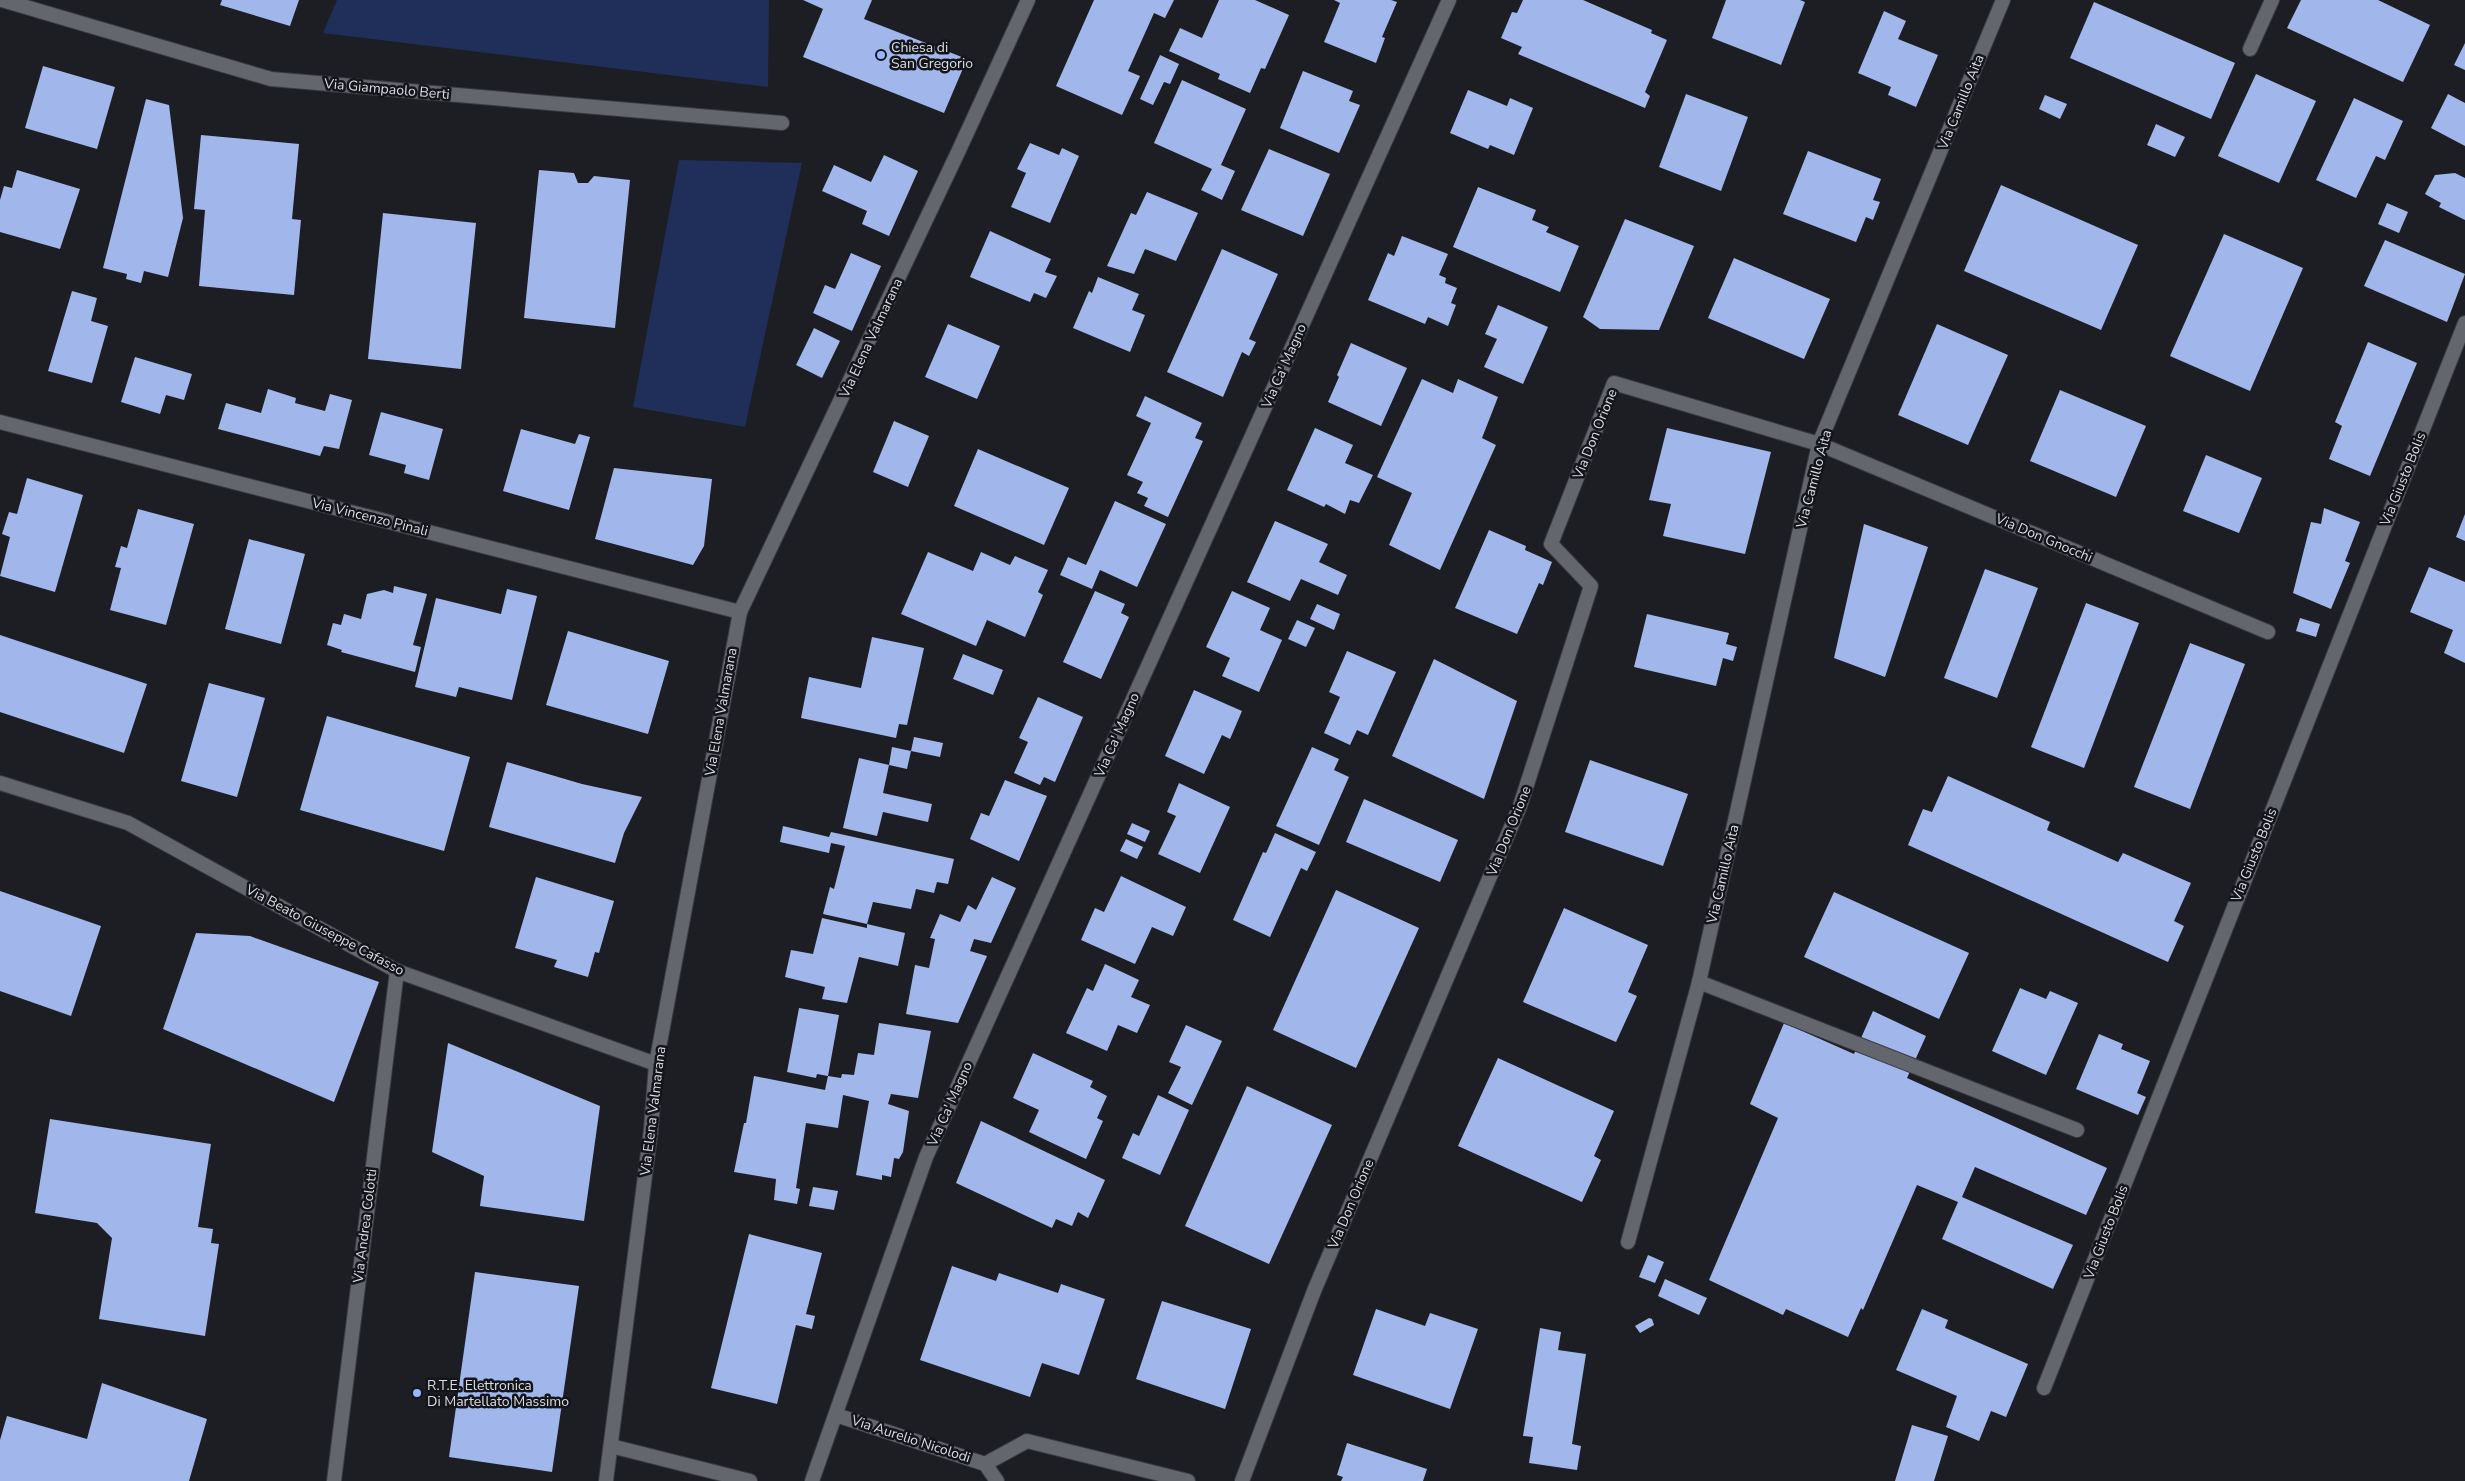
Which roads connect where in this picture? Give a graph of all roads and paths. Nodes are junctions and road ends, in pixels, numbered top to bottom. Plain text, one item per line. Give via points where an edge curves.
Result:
1 (2, 0) edge
2 (1028, 0) edge
3 (1449, 0) edge
4 (2003, 0) edge
5 (2272, 0) edge
6 (2250, 49) dead end
7 (782, 123) dead end
8 (2465, 323) edge
9 (0, 422) edge
10 (1820, 444) junction
11 (740, 612) junction
12 (2268, 632) dead end
13 (0, 783) edge
14 (397, 971) junction
15 (1699, 982) junction
16 (656, 1064) junction
17 (2077, 1130) dead end
18 (1628, 1242) dead end
19 (2044, 1388) dead end
20 (836, 1415) junction
21 (611, 1446) junction
22 (985, 1464) junction
23 (334, 1481) edge
24 (606, 1481) edge
25 (750, 1481) edge
26 (812, 1481) edge
27 (997, 1481) edge
28 (1188, 1481) edge
29 (1242, 1481) edge

1 - 7 street, Via Giampaolo Berti via 271,79
2 - 11 street, Via Elena Valmarana
3 - 20 street, Via Ca' Magno via 926,1157
4 - 10 street, Via Camillo Aita
5 - 6 street
8 - 19 street, Via Giusto Bolis
9 - 11 street, Via Vincenzo Pinali
10 - 12 street, Via Don Gnocchi
10 - 15 street, Via Camillo Aita
10 - 29 street, Via Don Orione via 1614,383 1551,544 1591,586 1520,806 1314,1290
11 - 16 street, Via Elena Valmarana
13 - 14 street, Via Beato Giuseppe Cafasso via 128,823
14 - 16 street, Via Beato Giuseppe Cafasso
14 - 23 street, Via Andrea Colotti
15 - 17 street
15 - 18 street, Via Camillo Aita
16 - 21 street, Via Elena Valmarana via 651,1129
20 - 22 street, Via Aurelio Nicolodi
20 - 26 street, Via Ca' Magno
21 - 24 street, Via Elena Valmarana
21 - 25 street
22 - 27 street, Via Aurelio Nicolodi
22 - 28 street, Via Aurelio Nicolodi via 1027,1441

